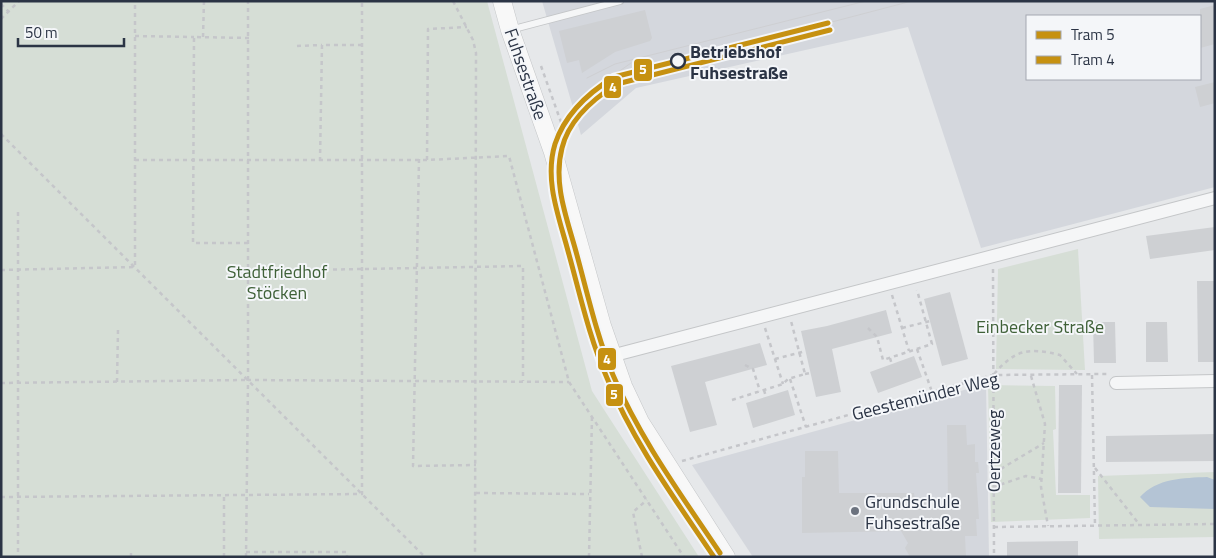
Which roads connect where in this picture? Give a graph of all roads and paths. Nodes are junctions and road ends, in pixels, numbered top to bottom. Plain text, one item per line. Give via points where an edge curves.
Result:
1 (19, 1) edge
2 (135, 1) edge
3 (204, 1) edge
4 (248, 1) edge
5 (362, 1) edge
6 (453, 1) edge
7 (502, 1) edge
8 (620, 1) edge
9 (1, 4) edge
10 (9, 12) junction
11 (1, 19) edge
12 (467, 27) junction
13 (510, 30) junction
14 (135, 36) junction
15 (194, 37) junction
16 (203, 37) junction
17 (248, 38) junction
18 (322, 45) junction
19 (362, 45) junction
20 (297, 46) dead end
21 (1, 134) edge
22 (419, 159) junction
23 (477, 159) junction
24 (135, 160) junction
25 (320, 160) junction
26 (362, 160) junction
27 (427, 160) junction
28 (193, 161) junction
29 (249, 161) junction
30 (1215, 198) edge
31 (18, 212) dead end
32 (248, 243) junction
33 (993, 255) junction
34 (135, 267) junction
35 (416, 267) junction
36 (476, 267) junction
37 (363, 268) junction
38 (1, 270) edge
39 (18, 270) junction
40 (310, 270) dead end
41 (913, 278) junction
42 (889, 284) junction
43 (788, 310) junction
44 (762, 317) junction
45 (930, 320) dead end
46 (926, 322) junction
47 (868, 328) dead end
48 (902, 328) junction
49 (118, 330) dead end
50 (936, 343) dead end
51 (932, 344) junction
52 (917, 349) junction
53 (806, 351) dead end
54 (909, 351) junction
55 (799, 353) junction
56 (611, 356) junction
57 (890, 358) junction
58 (775, 359) junction
59 (745, 365) dead end
60 (892, 365) dead end
61 (810, 373) dead end
62 (804, 374) junction
63 (1077, 374) junction
64 (1092, 375) junction
65 (993, 376) junction
66 (1031, 376) junction
67 (790, 378) junction
68 (248, 380) junction
69 (363, 380) junction
70 (415, 381) junction
71 (476, 381) junction
72 (1215, 381) edge
73 (117, 382) junction
74 (523, 382) junction
75 (569, 382) junction
76 (1, 383) edge
77 (18, 383) junction
78 (1116, 383) joint
79 (783, 384) junction
80 (764, 390) junction
81 (760, 391) junction
82 (932, 392) junction
83 (766, 397) dead end
84 (732, 400) dead end
85 (592, 415) junction
86 (806, 427) junction
87 (1044, 442) junction
88 (476, 465) junction
89 (666, 465) junction
90 (1094, 467) junction
91 (993, 473) junction
92 (1041, 479) junction
93 (993, 487) junction
94 (476, 493) junction
95 (246, 494) junction
96 (362, 494) junction
97 (589, 494) junction
98 (224, 495) junction
99 (1, 496) edge
100 (18, 496) junction
101 (648, 500) junction
102 (1139, 524) junction
103 (1215, 524) edge
104 (1095, 525) junction
105 (1048, 526) junction
106 (994, 527) junction
107 (131, 552) dead end
108 (246, 552) junction
109 (18, 557) edge
110 (131, 557) edge
111 (224, 557) edge
112 (246, 557) edge
113 (348, 557) edge
114 (425, 557) edge
115 (475, 557) edge
116 (589, 557) edge
117 (642, 557) edge
118 (684, 557) edge
119 (726, 557) edge
120 (994, 557) edge

1 - 10 path
2 - 14 path
3 - 16 path
4 - 17 path
5 - 19 path
6 - 12 path
7 - 13 street, Fuhsestraße
8 - 13 lane
9 - 10 path
10 - 11 path
12 - 23 path via 476,53
12 - 27 path via 428,29
13 - 56 street, Fuhsestraße via 553,152
14 - 15 path
14 - 24 path
15 - 16 path
15 - 28 path
16 - 17 path
17 - 29 path
18 - 19 path
18 - 20 path
18 - 25 path
19 - 26 path
21 - 34 path
22 - 26 path
22 - 27 path
22 - 35 path
23 - 27 path
23 - 36 path
23 - 75 path via 509,156
24 - 28 path
24 - 34 path
25 - 26 path
25 - 29 path
26 - 37 path
28 - 29 path
28 - 32 path via 193,243
29 - 32 path
30 - 33 street
31 - 39 path
32 - 68 path
33 - 41 street
33 - 65 path, Oertzeweg
34 - 39 path
34 - 68 path
35 - 36 path
35 - 37 path
35 - 70 path
36 - 71 path
36 - 74 path via 523,266
37 - 40 path
37 - 69 path
38 - 39 path
39 - 77 path
41 - 42 street
41 - 46 path
42 - 43 street
42 - 48 path
43 - 44 street
43 - 55 path
44 - 56 street
44 - 58 path
45 - 46 path
46 - 48 path
46 - 51 path
47 - 57 path via 877,338 883,360
48 - 54 path
49 - 73 path
50 - 51 path
51 - 52 path
52 - 54 path
52 - 82 path
53 - 55 path
54 - 57 path
55 - 58 path
55 - 62 path
56 - 89 street, Fuhsestraße via 640,422
57 - 60 path
58 - 79 path
59 - 81 path via 753,369
61 - 62 path
62 - 67 path
63 - 64 path, Geestemünder Weg
63 - 65 path via 1060,355 1027,352 1010,357
63 - 66 path, Geestemünder Weg
64 - 78 path, Geestemünder Weg via 1111,374
64 - 90 path
65 - 66 path, Geestemünder Weg
65 - 82 path, Geestemünder Weg
65 - 91 path, Oertzeweg
66 - 87 path via 1045,424
67 - 79 path
67 - 86 path
68 - 69 path
68 - 73 path
68 - 95 path
68 - 96 path
69 - 70 path
69 - 96 path
70 - 71 path
70 - 88 path via 413,466
71 - 74 path
71 - 88 path
72 - 78 street
73 - 77 path
74 - 75 path
75 - 85 path
76 - 77 path
77 - 100 path
79 - 80 path
80 - 81 path
80 - 83 path
81 - 84 path
82 - 86 path, Geestemünder Weg
85 - 97 path
85 - 101 path
86 - 89 path, Geestemünder Weg
87 - 91 path
87 - 92 path
88 - 94 path
89 - 119 street, Fuhsestraße
90 - 102 path
90 - 104 path
91 - 93 path, Oertzeweg
92 - 93 path via 1026,476
92 - 105 path
93 - 106 path, Oertzeweg
94 - 97 path
94 - 115 path
95 - 96 path
95 - 98 path
95 - 108 path
96 - 114 path
97 - 116 path
98 - 100 path
98 - 111 path
99 - 100 path
100 - 109 path
101 - 117 path via 633,512
101 - 118 path
102 - 103 path
102 - 104 path
104 - 105 path
105 - 106 path
106 - 120 path, Oertzeweg
107 - 110 path
108 - 112 path
108 - 113 path via 348,552

